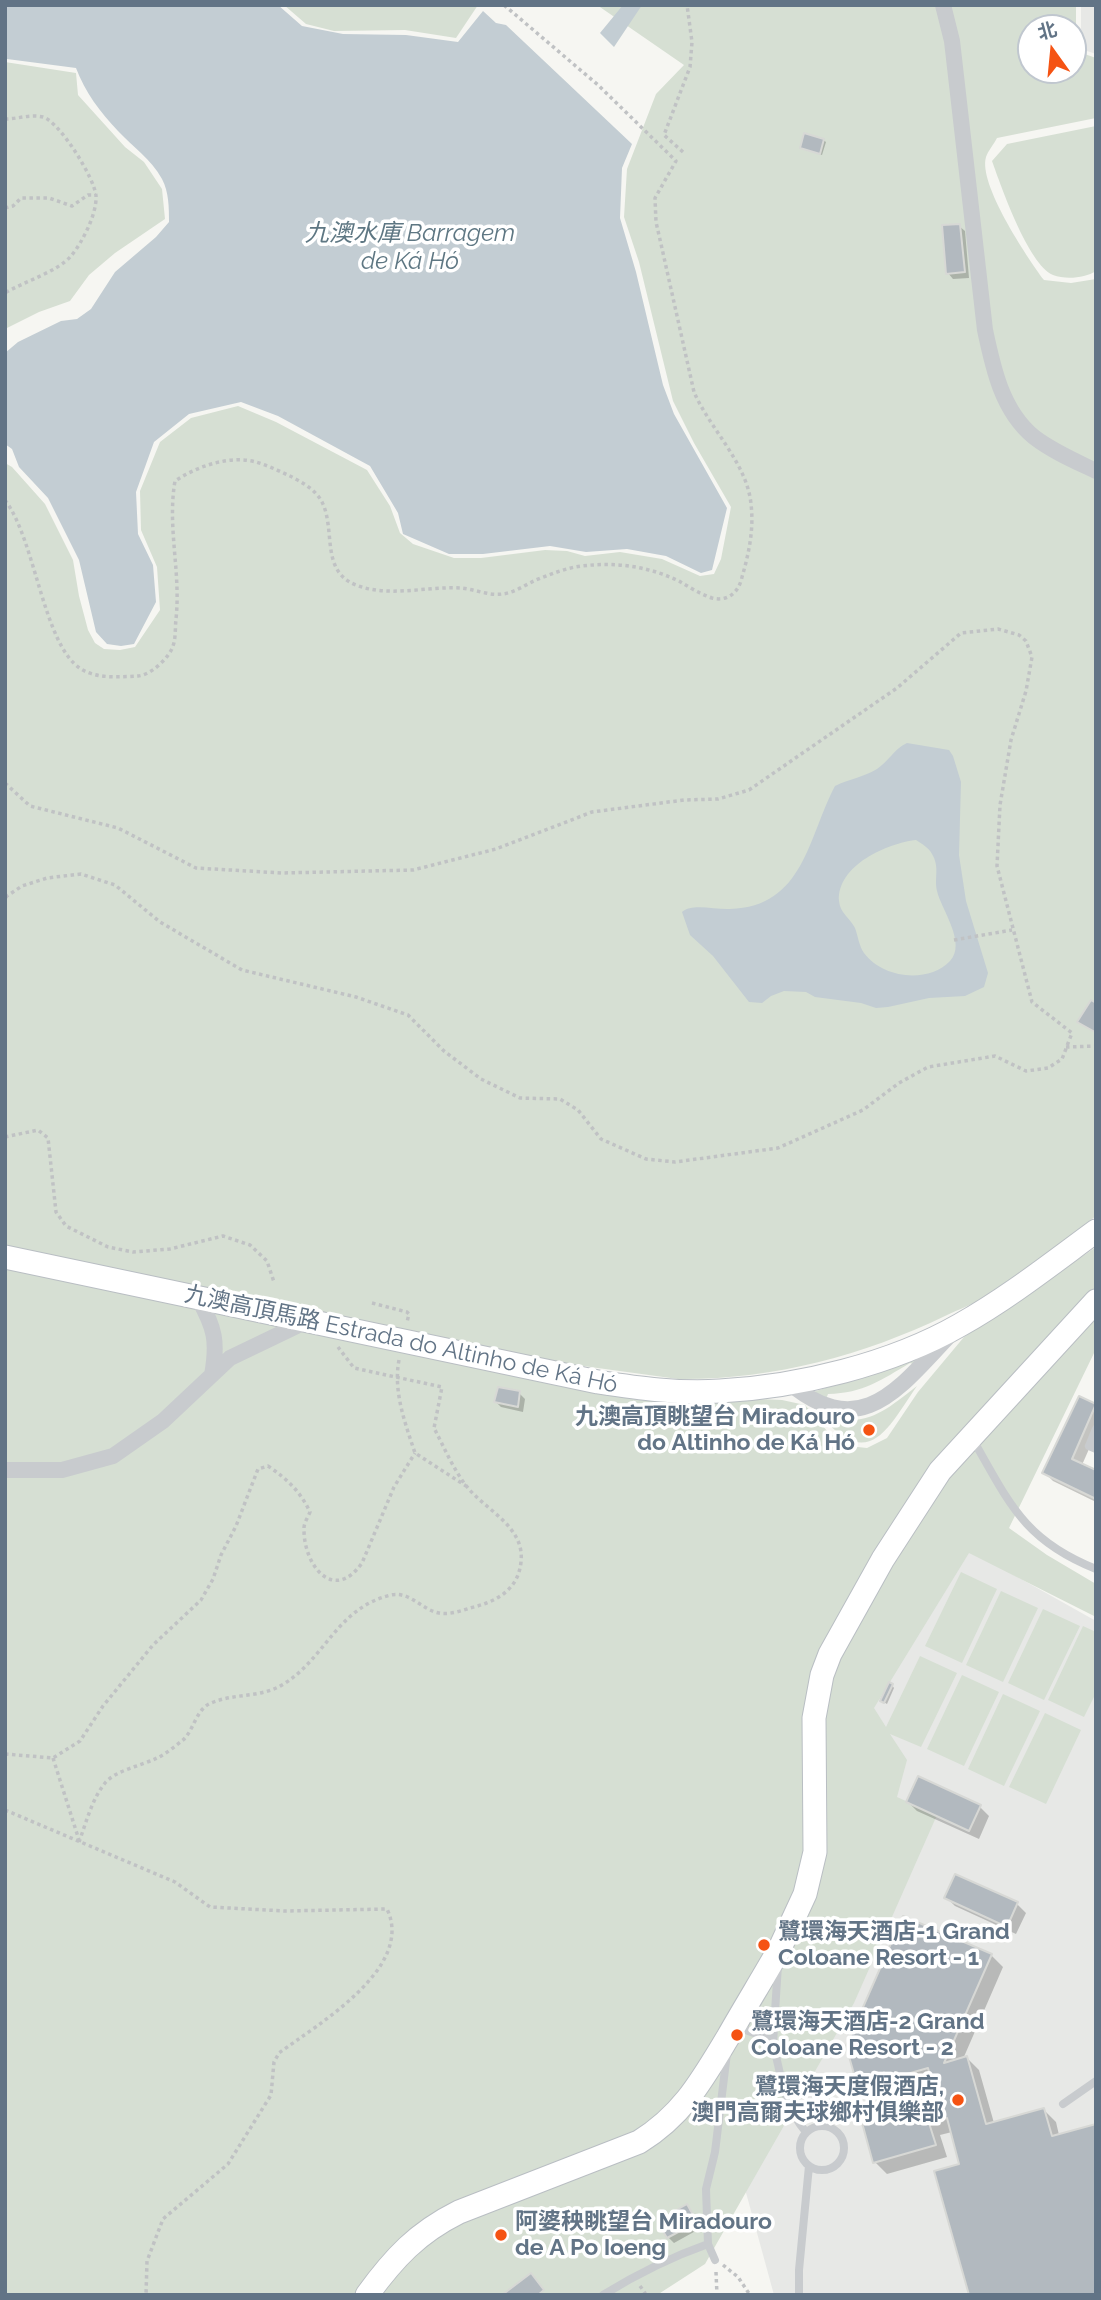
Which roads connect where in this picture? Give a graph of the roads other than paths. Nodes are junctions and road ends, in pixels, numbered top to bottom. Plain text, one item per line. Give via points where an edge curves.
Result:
1 (943, 5) edge
2 (1096, 471) edge
3 (1096, 1231) edge
4 (5, 1257) edge
5 (198, 1298) junction
6 (1096, 1301) edge
7 (307, 1321) junction
8 (957, 1327) junction
9 (212, 1375) junction
10 (788, 1382) junction
11 (1096, 1429) edge
12 (971, 1436) junction
13 (1096, 1449) edge
14 (5, 1470) edge
15 (1096, 1569) edge
16 (780, 1948) junction
17 (734, 2026) junction
18 (773, 2043) junction
19 (1096, 2081) edge
20 (1063, 2104) dead end
21 (806, 2132) junction
22 (809, 2166) junction
23 (708, 2244) junction
24 (715, 2260) road end
25 (367, 2295) edge
26 (603, 2295) edge
27 (799, 2295) edge

1 - 2 street via 952,41 992,366 1015,417 1033,436
3 - 8 main road, 九澳高頂馬路 Estrada do Altinho de Ká Hó via 1007,1297
4 - 5 main road, 九澳高頂馬路 Estrada do Altinho de Ká Hó
5 - 7 main road, 九澳高頂馬路 Estrada do Altinho de Ká Hó
5 - 9 street via 212,1322 217,1349
6 - 12 main road
7 - 9 street via 230,1358
7 - 10 main road, 九澳高頂馬路 Estrada do Altinho de Ká Hó via 634,1388 720,1391
8 - 10 main road, 九澳高頂馬路 Estrada do Altinho de Ká Hó via 904,1351
8 - 10 street via 896,1391 876,1404 853,1409 829,1407 807,1398
9 - 14 street via 163,1421 113,1456 62,1469
11 - 13 lane via 1088,1446
12 - 15 lane via 1018,1517 1048,1545
12 - 16 main road via 916,1506 850,1616 822,1675 814,1718 816,1852 805,1894
16 - 17 main road
16 - 18 lane
17 - 18 lane
17 - 23 lane via 706,2189
17 - 25 main road via 694,2093 657,2131 433,2225 399,2255
18 - 21 lane via 787,2103
19 - 20 lane
21 - 22 lane via 800,2146
21 - 22 lane via 827,2126 839,2133 844,2146 841,2160 830,2169
22 - 27 lane
23 - 24 lane
23 - 26 lane via 644,2271

